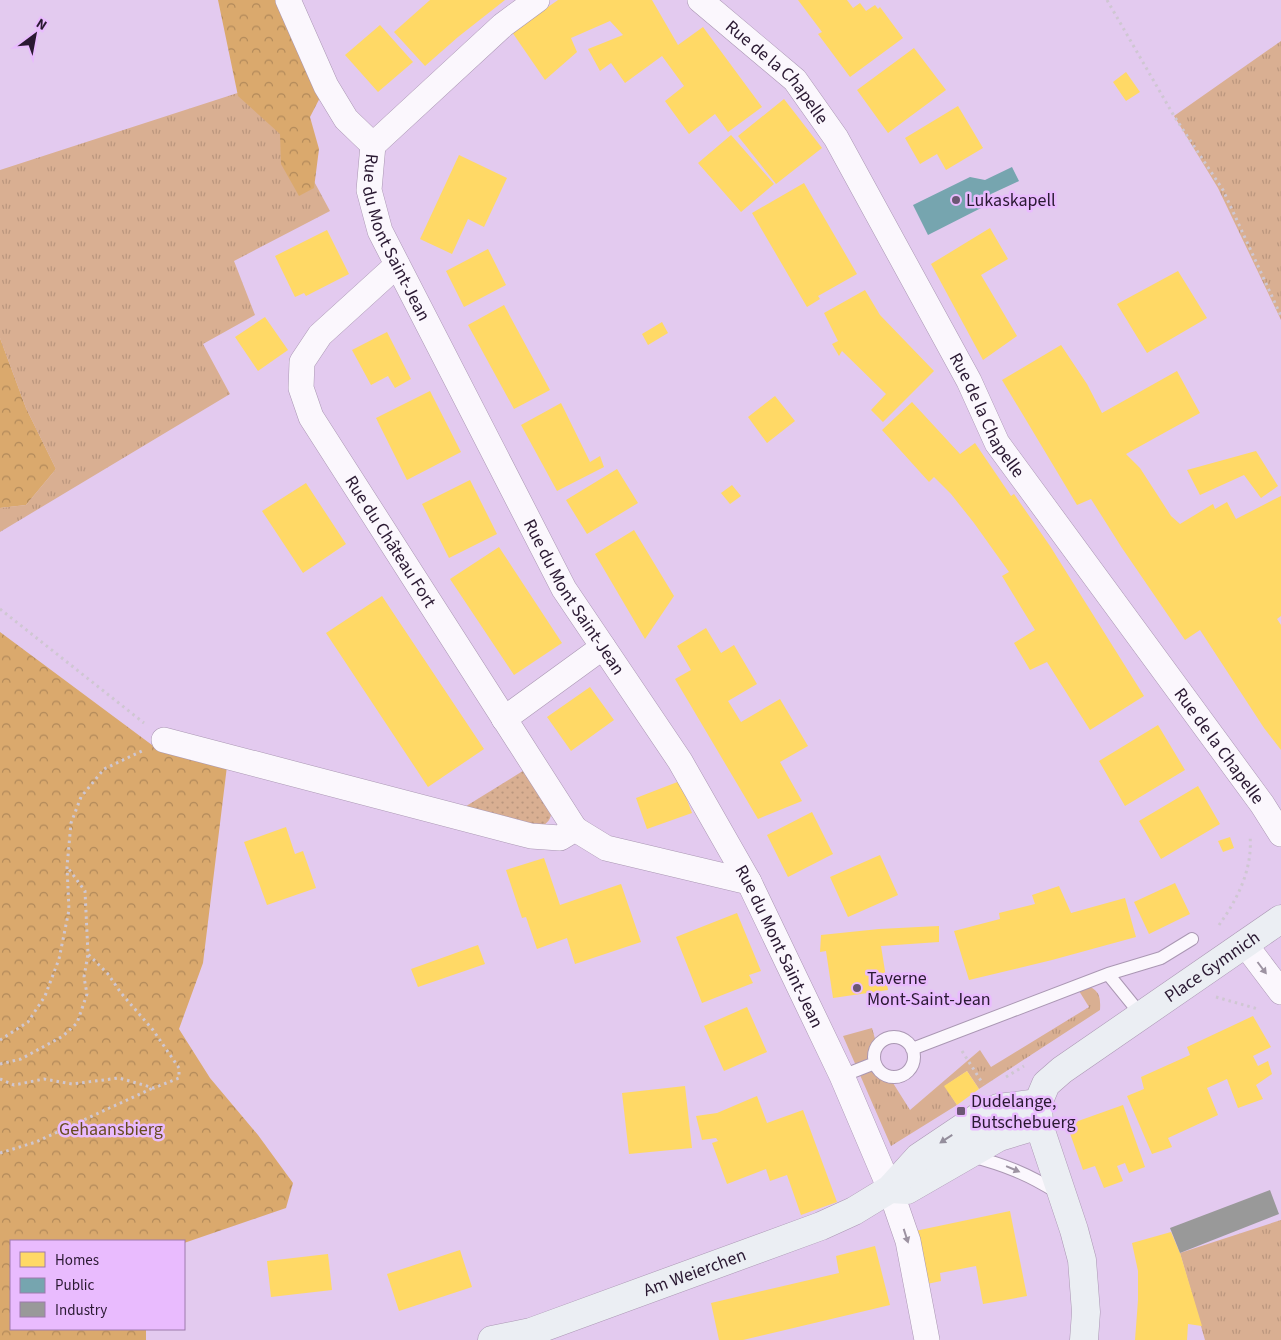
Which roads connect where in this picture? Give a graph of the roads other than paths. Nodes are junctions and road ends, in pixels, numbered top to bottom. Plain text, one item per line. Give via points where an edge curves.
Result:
1 (288, 0) edge
2 (537, 0) edge
3 (700, 0) edge
4 (373, 146) junction
5 (397, 265) junction
6 (603, 647) junction
7 (504, 719) junction
8 (164, 740) road end
9 (575, 829) junction
10 (1281, 834) edge
11 (749, 882) junction
12 (1281, 919) edge
13 (1192, 939) dead end
14 (1244, 943) junction
15 (1108, 974) junction
16 (1281, 992) edge
17 (1142, 1016) junction
18 (912, 1049) junction
19 (875, 1063) junction
20 (842, 1076) junction
21 (1038, 1114) junction
22 (966, 1154) junction
23 (890, 1189) junction
24 (1062, 1196) junction
25 (531, 1336) edge
26 (492, 1340) edge
27 (927, 1340) edge
28 (1084, 1340) edge

1 - 4 street, Rue du Mont Saint-Jean via 326,86 346,119
2 - 4 street via 503,25
3 - 10 street, Rue de la Chapelle via 794,80 836,138 969,381 997,443
4 - 5 street, Rue du Mont Saint-Jean via 369,190 380,231
5 - 6 street, Rue du Mont Saint-Jean via 564,589
5 - 7 street, Rue du Château Fort via 320,335 302,362 301,388 311,418
6 - 7 street
6 - 11 street, Rue du Mont Saint-Jean via 680,761
7 - 9 street, Rue du Château Fort
8 - 9 street via 531,836 560,838
9 - 11 street, Rue du Château Fort via 606,848
11 - 20 street, Rue du Mont Saint-Jean
12 - 14 main road, Place Gymnich
13 - 15 lane, Place Gymnich via 1161,958
14 -> 16 street
14 - 17 main road, Place Gymnich
15 - 17 lane
15 - 18 lane, Place Gymnich
17 - 21 main road, Place Gymnich via 1046,1084
18 - 19 lane via 900,1037 886,1038 876,1046
18 - 19 lane via 913,1062 901,1076 883,1074
19 - 20 lane
20 - 23 street, Rue du Mont Saint-Jean
21 - 22 main road
21 -> 23 main road via 998,1108 980,1116 919,1157
21 - 24 main road
22 - 23 main road via 907,1190
22 -> 24 lane via 1032,1177
23 - 25 main road, Am Weierchen via 821,1226
23 -> 27 street, Rue du Mont Saint-Jean via 908,1241
24 - 28 main road via 1082,1260 1086,1312
25 - 26 main road, Am Weierchen

